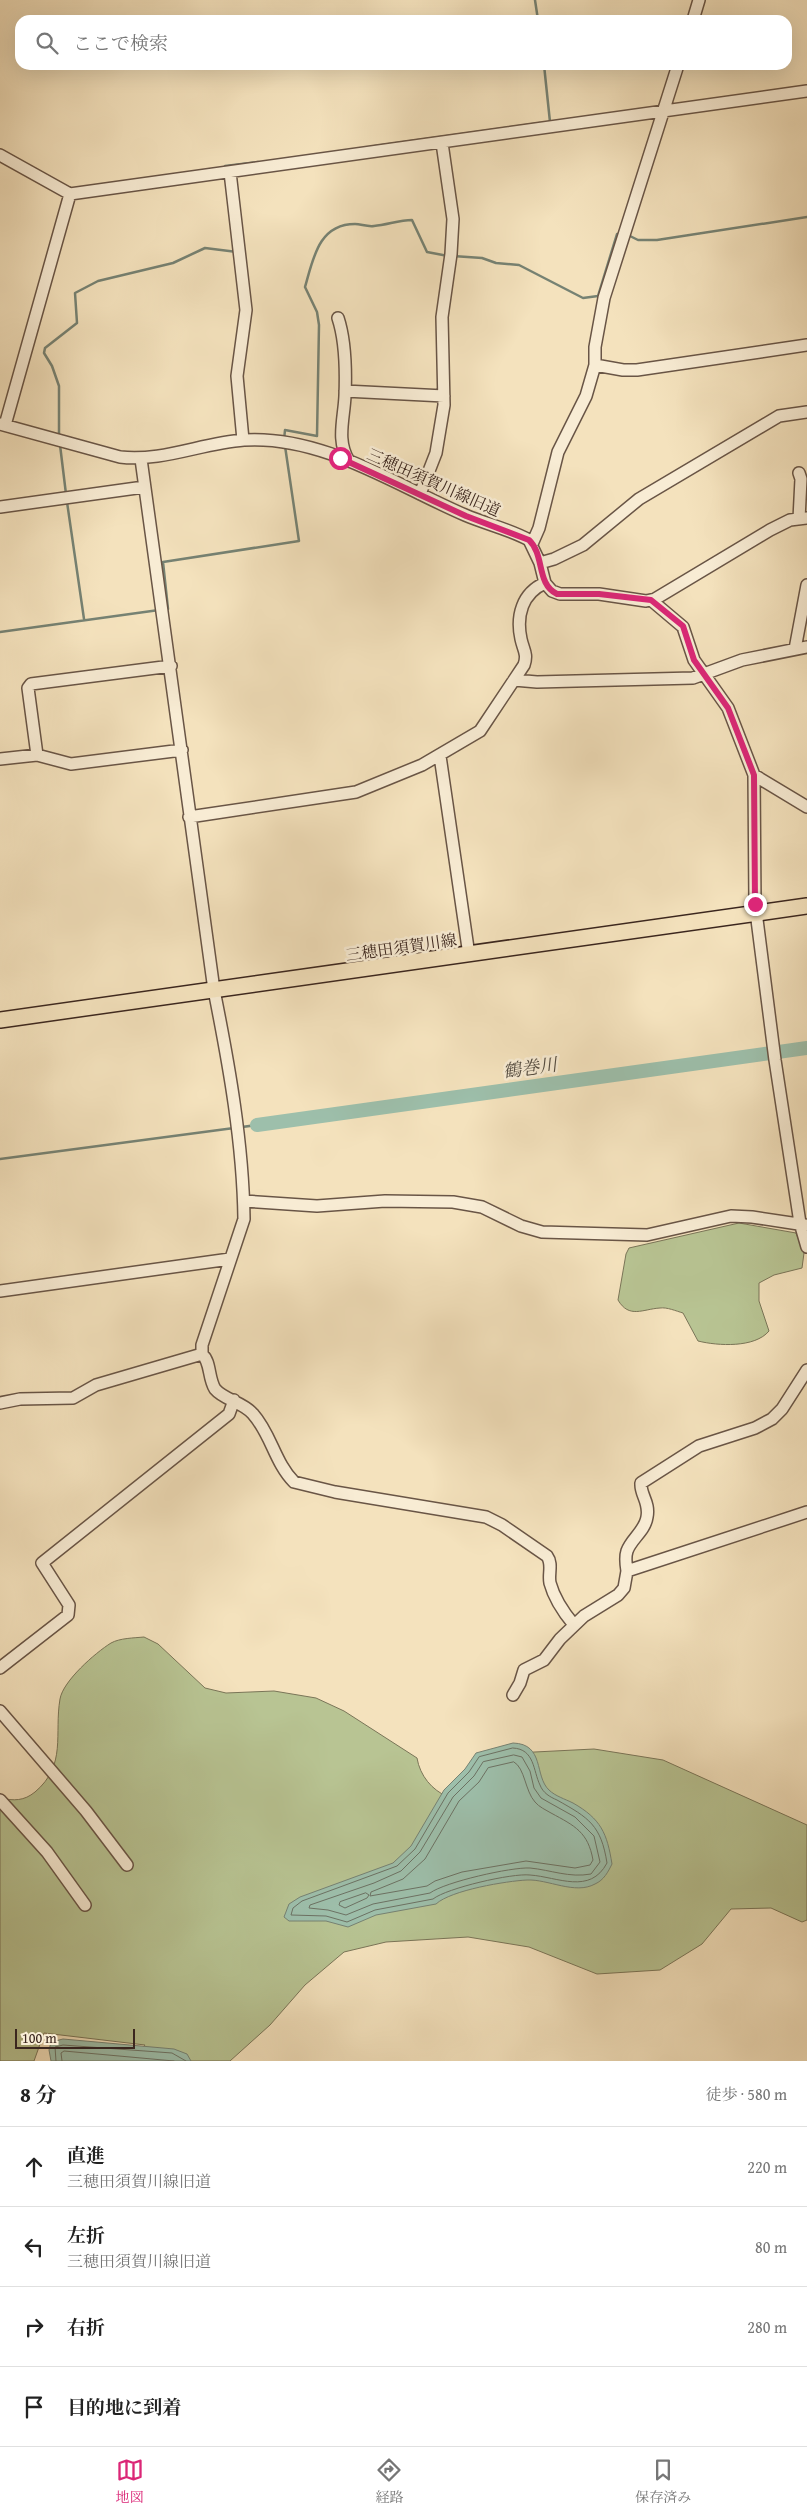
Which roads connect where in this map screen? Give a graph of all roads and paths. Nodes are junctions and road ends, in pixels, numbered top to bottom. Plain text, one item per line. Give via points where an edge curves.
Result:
1 (699, 0) edge
2 (694, 15) edge
3 (676, 70) edge
4 (807, 91) edge
5 (663, 111) junction
6 (442, 142) junction
7 (0, 155) edge
8 (230, 172) junction
9 (70, 194) junction
10 (338, 318) dead end
11 (807, 345) edge
12 (595, 365) junction
13 (345, 391) junction
14 (444, 396) junction
15 (807, 412) edge
16 (2, 425) edge
17 (243, 440) junction
18 (141, 459) junction
19 (349, 461) junction
20 (799, 473) dead end
21 (144, 487) junction
22 (420, 494) junction
23 (0, 506) edge
24 (803, 518) edge
25 (532, 544) junction
26 (540, 563) junction
27 (545, 583) junction
28 (807, 585) edge
29 (651, 600) junction
30 (807, 648) edge
31 (795, 649) junction
32 (170, 666) junction
33 (705, 674) junction
34 (514, 680) junction
35 (182, 750) junction
36 (37, 755) junction
37 (440, 756) junction
38 (0, 759) edge
39 (754, 775) junction
40 (807, 807) edge
41 (189, 817) junction
42 (807, 906) edge
43 (756, 912) junction
44 (469, 955) junction
45 (214, 990) junction
46 (0, 1020) edge
47 (801, 1186) edge
48 (244, 1201) junction
49 (804, 1224) edge
50 (807, 1247) edge
51 (230, 1259) junction
52 (0, 1291) edge
53 (202, 1354) junction
54 (807, 1370) edge
55 (234, 1400) junction
56 (0, 1403) edge
57 (807, 1512) edge
58 (626, 1571) junction
59 (574, 1625) junction
60 (0, 1668) edge
61 (512, 1695) dead end
62 (0, 1711) edge
63 (0, 1800) edge
64 (127, 1865) dead end
65 (85, 1905) dead end

1 - 2 street
3 - 5 street
4 - 5 street
5 - 6 street
5 - 12 street via 604,298
6 - 8 street
6 - 14 street via 453,219 442,317
7 - 9 street
8 - 9 street
8 - 17 street via 246,310 237,376
9 - 16 street
10 - 13 street via 342,331
11 - 12 street via 637,370
12 - 25 street via 586,396 558,452
13 - 14 street
13 - 19 street via 341,444
14 - 22 street via 436,453
15 - 26 street via 779,416 646,494 583,545
16 - 18 street, 三穂田須賀川線旧道 via 120,457
17 - 18 street, 三穂田須賀川線旧道
17 - 19 street, 三穂田須賀川線旧道 via 279,440 313,447
18 - 21 street
19 - 22 street, 三穂田須賀川線旧道
20 - 24 street
21 - 23 street
21 - 32 street
22 - 25 street, 三穂田須賀川線旧道 via 466,516 523,537
24 - 29 street via 770,530
25 - 26 street
26 - 27 street
27 - 29 street via 557,594 599,594
27 - 34 street via 528,595 521,609 520,632 526,658
28 - 31 street
29 - 33 street via 680,623 694,660
30 - 31 street
31 - 33 street via 734,662
32 - 35 street
32 - 36 street via 31,684 28,688
33 - 34 street via 693,678
33 - 39 street via 728,708
34 - 37 street via 480,731
35 - 36 street via 71,764
35 - 41 street
36 - 38 street
37 - 41 street via 356,792
37 - 44 street
39 - 40 street
39 - 43 street
41 - 45 street
42 - 43 main road, 三穂田須賀川線
43 - 44 main road, 三穂田須賀川線
43 - 47 street via 775,1060
44 - 45 main road, 三穂田須賀川線
45 - 46 main road, 三穂田須賀川線
45 - 48 street via 233,1101
47 - 49 street
48 - 49 street via 317,1206 385,1201 453,1202 482,1206 521,1226 542,1232 646,1235 731,1216
48 - 51 street via 244,1219
49 - 50 street
51 - 52 street
51 - 53 street via 202,1345
53 - 55 street via 214,1388
53 - 56 street via 96,1385 73,1398 20,1399
54 - 58 street via 772,1419 755,1428 699,1446 641,1483 648,1505 647,1518 627,1550
55 - 59 street via 258,1420 294,1482 486,1517 502,1525 547,1556 554,1595
55 - 60 street via 229,1414 42,1563 69,1605 68,1615
57 - 58 street
58 - 59 street via 624,1588 618,1595 595,1607
59 - 61 street via 544,1660 524,1670
62 - 64 street via 86,1811
63 - 65 street via 47,1852

